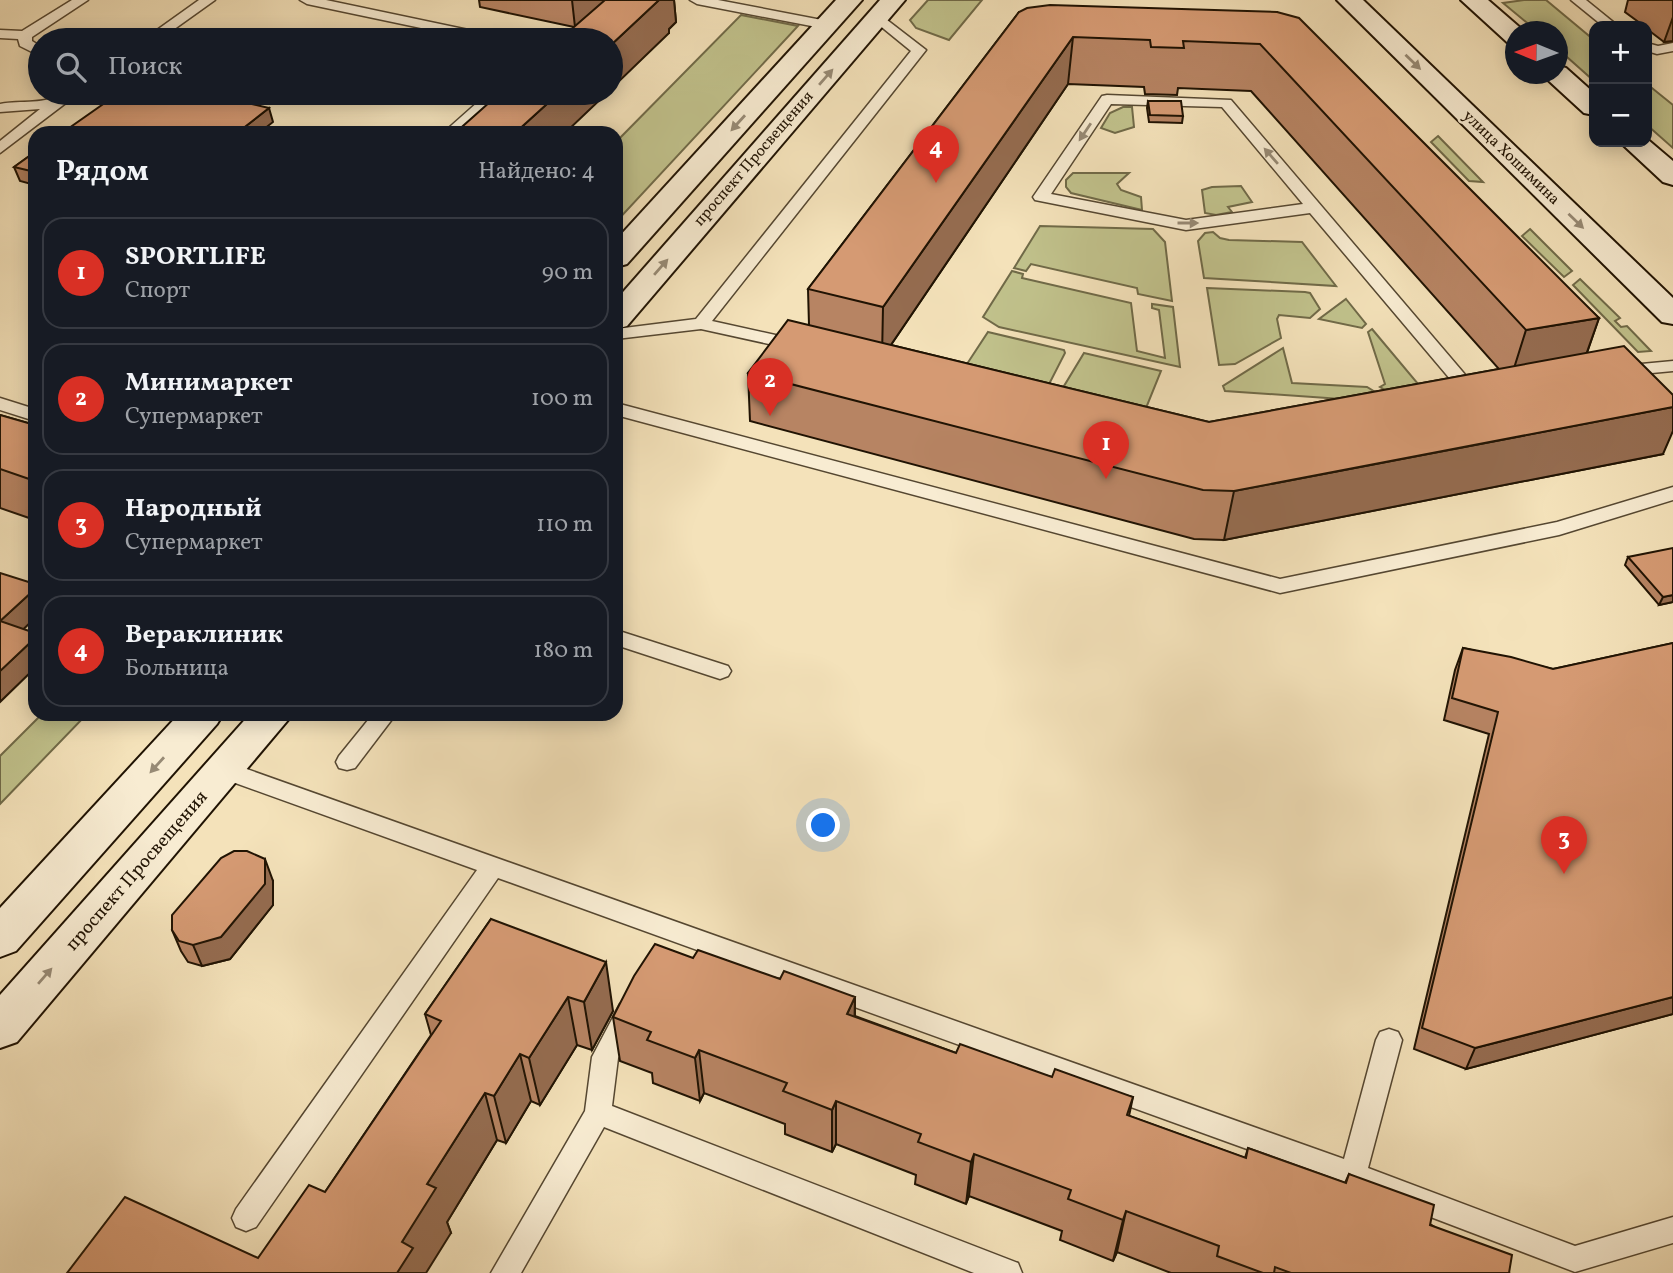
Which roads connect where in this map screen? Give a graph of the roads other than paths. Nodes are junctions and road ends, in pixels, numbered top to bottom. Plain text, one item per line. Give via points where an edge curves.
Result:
1 (81, 0) edge
2 (208, 0) edge
3 (307, 0) edge
4 (697, 0) edge
5 (850, 0) edge
6 (1349, 0) edge
7 (1473, 0) edge
8 (1578, 0) edge
9 (886, 8) edge
10 (1605, 21) edge
11 (827, 25) junction
12 (36, 28) edge
13 (167, 28) edge
14 (440, 28) edge
15 (1505, 28) edge
16 (28, 33) edge
17 (0, 34) edge
18 (25, 35) junction
19 (28, 45) edge
20 (1673, 47) edge
21 (1652, 48) edge
22 (1568, 84) edge
23 (1589, 103) edge
24 (28, 105) edge
25 (50, 105) edge
26 (482, 105) edge
27 (54, 106) joint
28 (0, 108) edge
29 (28, 126) edge
30 (28, 126) edge
31 (459, 126) edge
32 (1640, 147) edge
33 (0, 148) edge
34 (1673, 176) edge
35 (1316, 207) junction
36 (623, 250) edge
37 (623, 311) edge
38 (1673, 315) edge
39 (701, 324) junction
40 (623, 333) edge
41 (809, 353) edge
42 (1673, 366) edge
43 (1603, 380) edge
44 (1496, 392) edge
45 (1473, 395) junction
46 (1446, 400) edge
47 (0, 404) edge
48 (623, 411) edge
49 (28, 413) edge
50 (1673, 493) edge
51 (623, 639) edge
52 (720, 671) dead end
53 (197, 721) edge
54 (267, 721) edge
55 (379, 721) edge
56 (346, 762) dead end
57 (224, 770) junction
58 (493, 866) junction
59 (0, 938) edge
60 (642, 987) edge
61 (0, 1028) edge
62 (1389, 1040) dead end
63 (598, 1113) junction
64 (1353, 1175) junction
65 (246, 1218) dead end
66 (1673, 1230) edge
67 (1575, 1266) edge
68 (505, 1273) edge
69 (1008, 1273) edge

1 - 12 lane
2 - 13 lane
3 - 14 lane
4 - 11 lane
5 - 11 main road, проспект Просвещения
6 -> 38 main road, улица Хошимина
7 - 15 main road
8 - 10 lane
37 -> 9 main road, проспект Просвещения
9 - 39 lane via 919,50
11 -> 36 main road, проспект Просвещения
16 - 18 lane
17 - 18 lane
18 - 19 lane
20 - 21 lane
22 - 23 main road
24 - 28 lane
25 - 27 lane
26 - 31 lane
27 - 30 lane
29 - 33 lane
32 - 34 main road
35 -> 35 lane via 1226,103 1107,99 1041,197 1186,225
35 - 45 lane
39 - 40 lane
39 - 41 lane via 750,332 794,360
42 - 43 lane
44 - 45 lane
45 - 46 lane
47 - 49 lane
48 - 50 lane via 1280,586 1559,528
51 - 52 lane
53 -> 59 main road
54 - 57 main road, проспект Просвещения
55 - 56 lane
57 - 58 lane
61 -> 57 main road, проспект Просвещения
58 - 64 lane via 666,941
58 - 65 lane
60 - 63 lane via 606,1057
62 - 64 lane
63 - 68 lane
63 - 69 lane
64 - 67 lane
66 - 67 lane

